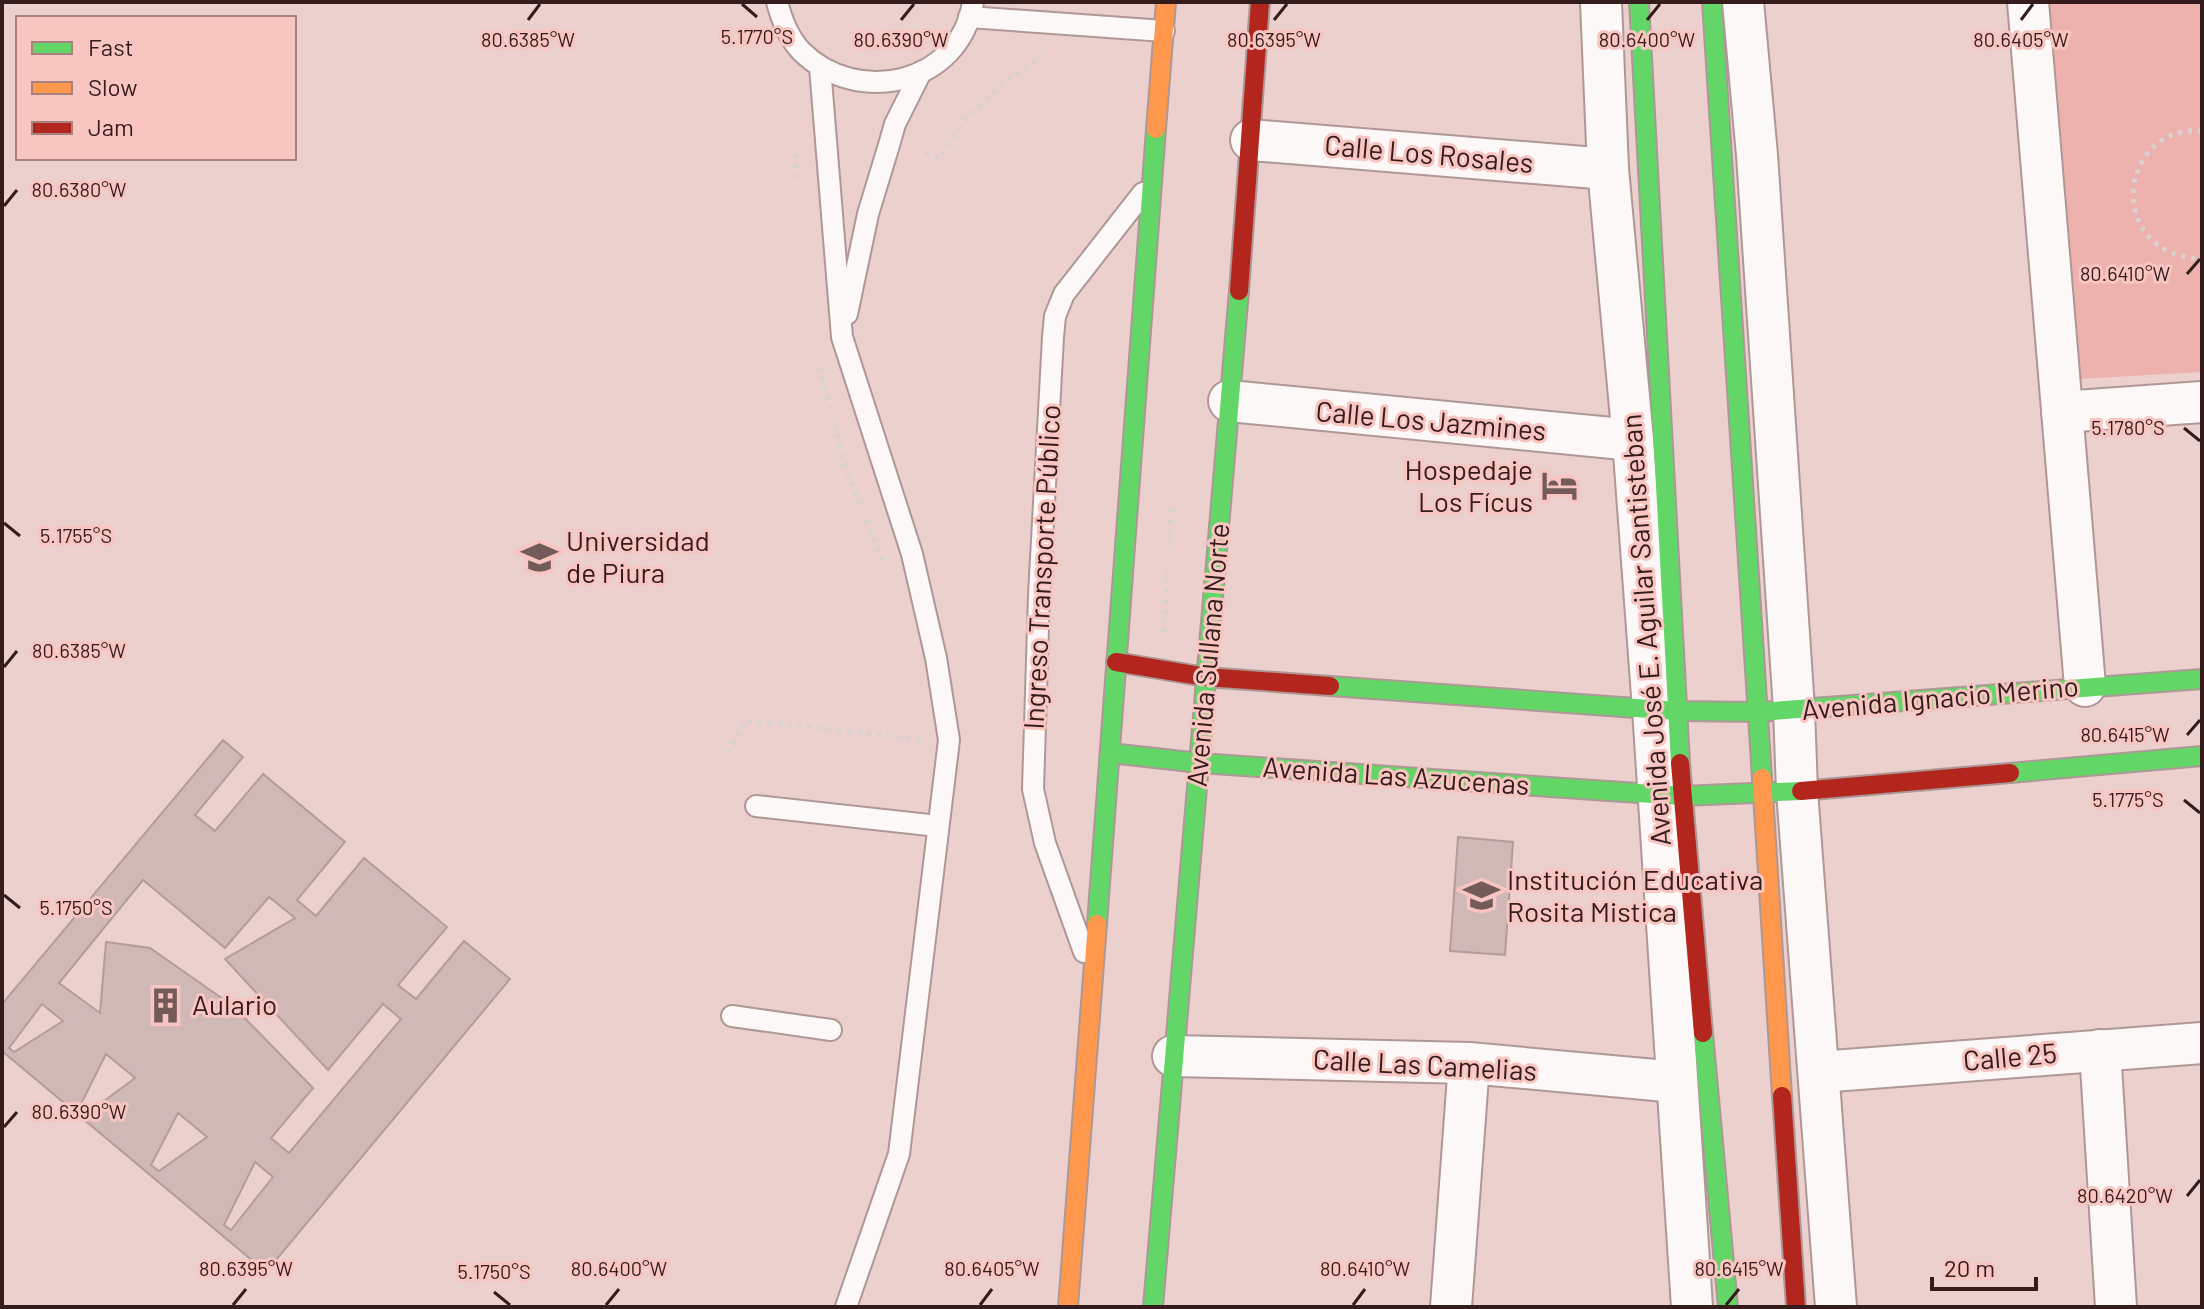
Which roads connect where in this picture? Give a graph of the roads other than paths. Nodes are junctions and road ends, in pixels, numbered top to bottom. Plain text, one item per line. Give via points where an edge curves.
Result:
1 (777, 2) edge
2 (1166, 2) edge
3 (1260, 2) edge
4 (1601, 2) edge
5 (1639, 2) edge
6 (1712, 2) edge
7 (1743, 2) edge
8 (2028, 2) edge
9 (971, 10) edge
10 (1164, 31) junction
11 (820, 67) junction
12 (921, 72) junction
13 (1251, 140) junction
14 (1608, 169) junction
15 (1152, 180) junction
16 (842, 337) junction
17 (1229, 401) junction
18 (2202, 402) edge
19 (2062, 412) junction
20 (1633, 440) junction
21 (1116, 662) junction
22 (1206, 677) junction
23 (2202, 679) edge
24 (2085, 686) junction
25 (1665, 710) junction
26 (1776, 711) junction
27 (1110, 753) junction
28 (2202, 756) edge
29 (1200, 763) junction
30 (1780, 792) junction
31 (1669, 795) junction
32 (756, 806) dead end
33 (938, 826) junction
34 (1093, 977) junction
35 (732, 1016) dead end
36 (831, 1030) dead end
37 (2202, 1043) edge
38 (2100, 1050) junction
39 (1173, 1056) junction
40 (1469, 1063) junction
41 (1819, 1072) junction
42 (1677, 1082) junction
43 (846, 1307) edge
44 (1068, 1307) edge
45 (1153, 1307) edge
46 (1451, 1307) edge
47 (1692, 1307) edge
48 (1728, 1307) edge
49 (1796, 1307) edge
50 (1836, 1307) edge
51 (2116, 1307) edge

1 - 11 lane via 799,49
2 - 10 main road
3 - 13 main road, Avenida Sullana Norte
4 - 14 street, Avenida José E. Aguilar Santisteban
5 - 25 main road, Avenida José E. Aguilar Santisteban
6 - 26 main road
7 - 26 street via 1757,155
8 - 19 street
9 - 10 lane via 1044,22
9 - 12 lane via 950,49
10 - 15 main road
11 - 12 lane via 870,84
11 - 16 lane
12 - 16 lane via 895,124 868,214
13 - 14 street, Calle Los Rosales
13 - 17 main road, Avenida Sullana Norte
14 - 20 street, Avenida José E. Aguilar Santisteban
15 - 21 main road
15 - 34 lane, Ingreso Transporte Público via 1064,294 1053,337 1033,789 1045,843
16 - 33 lane via 912,554 936,658 949,740
17 - 20 street, Calle Los Jazmines
17 - 22 main road, Avenida Sullana Norte
18 - 19 street
19 - 24 street
20 - 25 street, Avenida José E. Aguilar Santisteban
21 - 22 main road
21 - 27 main road
22 - 25 main road
22 - 29 main road, Avenida Sullana Norte
23 - 24 main road, Avenida Ignacio Merino
24 - 26 main road, Avenida Ignacio Merino
25 - 26 main road, Avenida Ignacio Merino
25 - 31 street, Avenida José E. Aguilar Santisteban
26 - 30 street
27 - 29 main road, Avenida Las Azucenas
27 - 34 main road
28 - 30 main road
29 - 31 main road, Avenida Las Azucenas
29 - 39 main road, Avenida Sullana Norte
30 - 31 main road
30 - 41 street
30 - 49 main road
31 - 42 street, Avenida José E. Aguilar Santisteban
31 - 48 main road, Avenida José E. Aguilar Santisteban
32 - 33 lane
33 - 43 lane via 899,1154
34 - 44 main road
35 - 36 lane
37 - 38 street, Calle 25
38 - 41 street, Calle 25
38 - 51 street
39 - 40 street, Calle Las Camelias
39 - 45 main road, Avenida Sullana Norte
40 - 42 street, Calle Las Camelias
40 - 46 street
41 - 50 street
42 - 47 street, Avenida José E. Aguilar Santisteban

